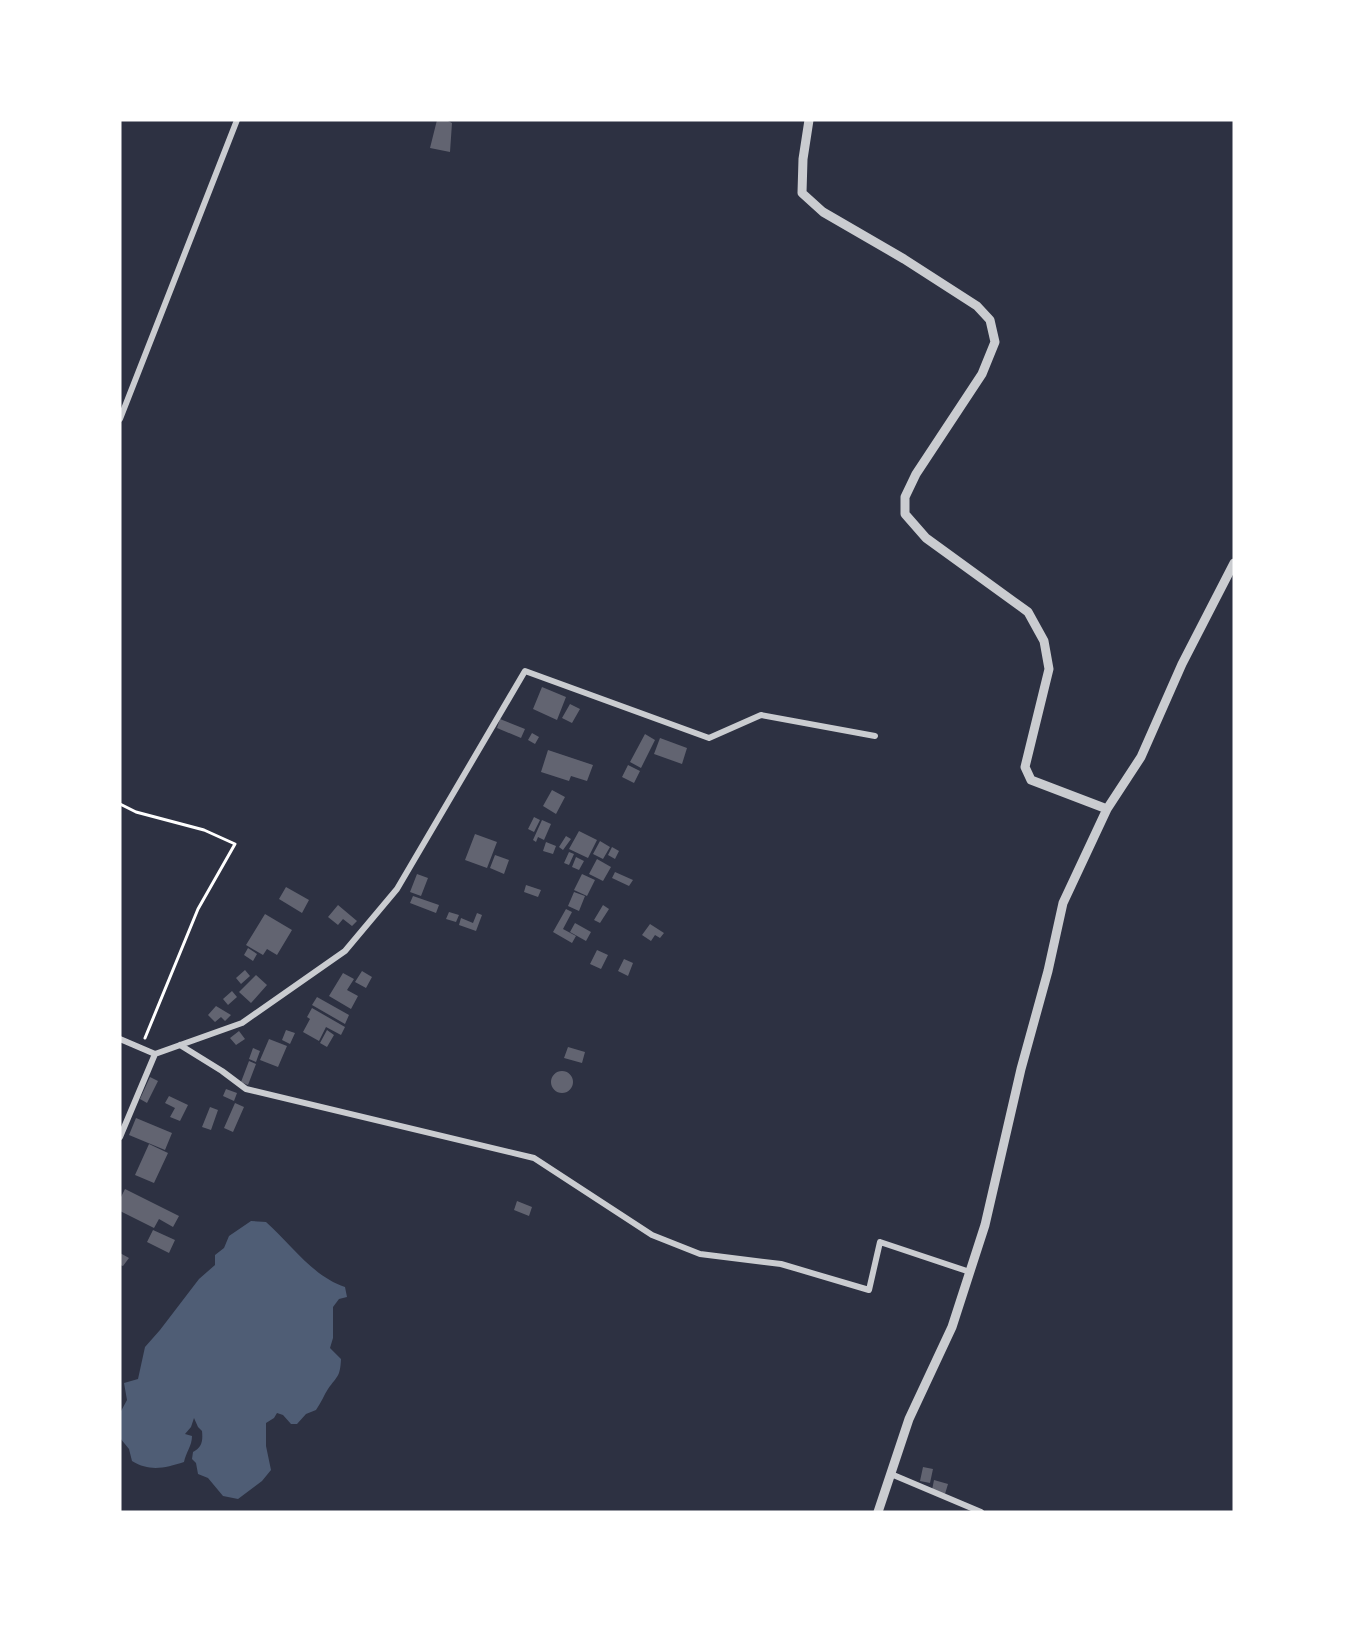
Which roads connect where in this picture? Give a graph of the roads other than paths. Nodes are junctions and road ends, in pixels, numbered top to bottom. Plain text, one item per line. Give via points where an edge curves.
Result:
1 (237, 120) edge
2 (809, 120) edge
3 (120, 419) edge
4 (1234, 563) edge
5 (875, 736) dead end
6 (1107, 809) junction
7 (120, 1039) edge
8 (180, 1045) junction
9 (155, 1054) junction
10 (120, 1137) edge
11 (970, 1272) junction
12 (891, 1474) junction
13 (878, 1512) edge
14 (981, 1512) edge

1 - 3 street
2 - 6 street via 802,193 823,212 977,306 990,320 995,342 982,374 916,474 905,497 905,514 926,538 1028,612 1044,641 1049,669 1025,767 1030,780
4 - 6 street via 1182,664 1141,758
5 - 8 street via 761,715 709,738 525,671 398,889 345,951 242,1023
6 - 11 street via 1063,903 985,1225
7 - 9 street
8 - 9 street
8 - 11 street via 246,1089 534,1158 652,1235 700,1254 781,1264 870,1290 880,1242
9 - 10 street
11 - 12 street via 952,1327 909,1419
12 - 13 street
12 - 14 street

